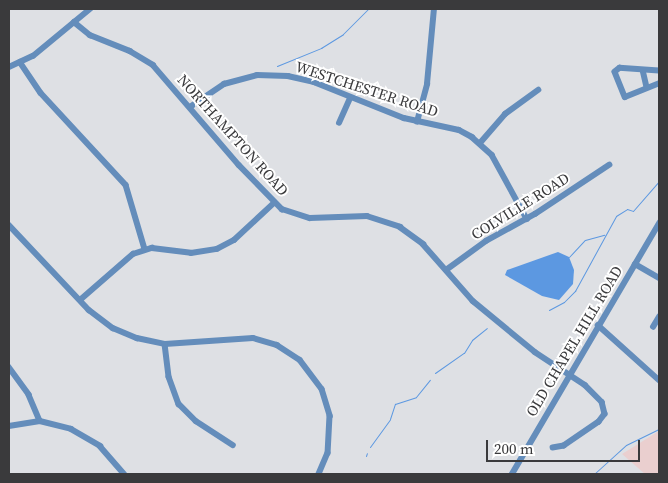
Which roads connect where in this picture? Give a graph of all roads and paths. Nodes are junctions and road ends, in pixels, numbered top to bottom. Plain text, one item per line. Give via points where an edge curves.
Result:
1 (90, 9) edge
2 (434, 9) edge
3 (74, 22) junction
4 (20, 62) junction
5 (9, 67) edge
6 (643, 70) junction
7 (659, 71) edge
8 (659, 83) edge
9 (648, 87) junction
10 (538, 90) dead end
11 (350, 98) junction
12 (190, 107) junction
13 (417, 122) junction
14 (339, 123) dead end
15 (480, 143) junction
16 (609, 165) dead end
17 (274, 202) junction
18 (527, 219) junction
19 (659, 223) edge
20 (9, 225) edge
21 (145, 249) junction
22 (635, 264) junction
23 (446, 270) junction
24 (659, 278) edge
25 (80, 300) junction
26 (659, 317) edge
27 (598, 325) junction
28 (653, 327) dead end
29 (165, 344) junction
30 (9, 367) edge
31 (569, 373) junction
32 (659, 380) edge
33 (40, 421) junction
34 (9, 426) edge
35 (233, 445) dead end
36 (553, 448) dead end
37 (124, 474) edge
38 (319, 474) edge
39 (512, 474) edge

1 - 3 street
2 - 13 street via 428,84
3 - 4 street via 45,47
3 - 12 street, NORTHAMPTON ROAD via 90,35 144,59 160,72
4 - 5 street
4 - 21 street via 41,93 126,185
6 - 7 street
6 - 9 street
6 - 9 street via 616,70 616,79 625,97
8 - 9 street
10 - 15 street via 505,114
11 - 12 street, WESTCHESTER ROAD via 298,77 263,74 224,84
11 - 13 street, WESTCHESTER ROAD
11 - 14 street
12 - 17 street, NORTHAMPTON ROAD
13 - 15 street, WESTCHESTER ROAD via 459,130
15 - 18 street, WESTCHESTER ROAD via 498,163
16 - 18 street, COLVILLE ROAD
17 - 21 street via 234,240 217,249 191,253
17 - 23 street, NORTHAMPTON ROAD via 301,216 358,215 386,220 419,240
18 - 23 street, COLVILLE ROAD via 486,241
19 - 22 street, OLD CHAPEL HILL ROAD
20 - 25 street
21 - 25 street via 125,259
22 - 24 street
22 - 27 street, OLD CHAPEL HILL ROAD
23 - 31 street, NORTHAMPTON ROAD via 473,301 540,356
25 - 29 street via 96,317 114,328 137,338
26 - 28 street
27 - 31 street, OLD CHAPEL HILL ROAD
27 - 32 street
29 - 35 street via 169,377 183,409
29 - 38 street via 244,336 277,345 300,360 322,389 330,416 330,443
30 - 33 street via 29,395
31 - 36 street, NORTHAMPTON ROAD via 602,402 605,414 572,441
31 - 39 street, OLD CHAPEL HILL ROAD
33 - 34 street
33 - 37 street via 64,426 90,439 109,454

